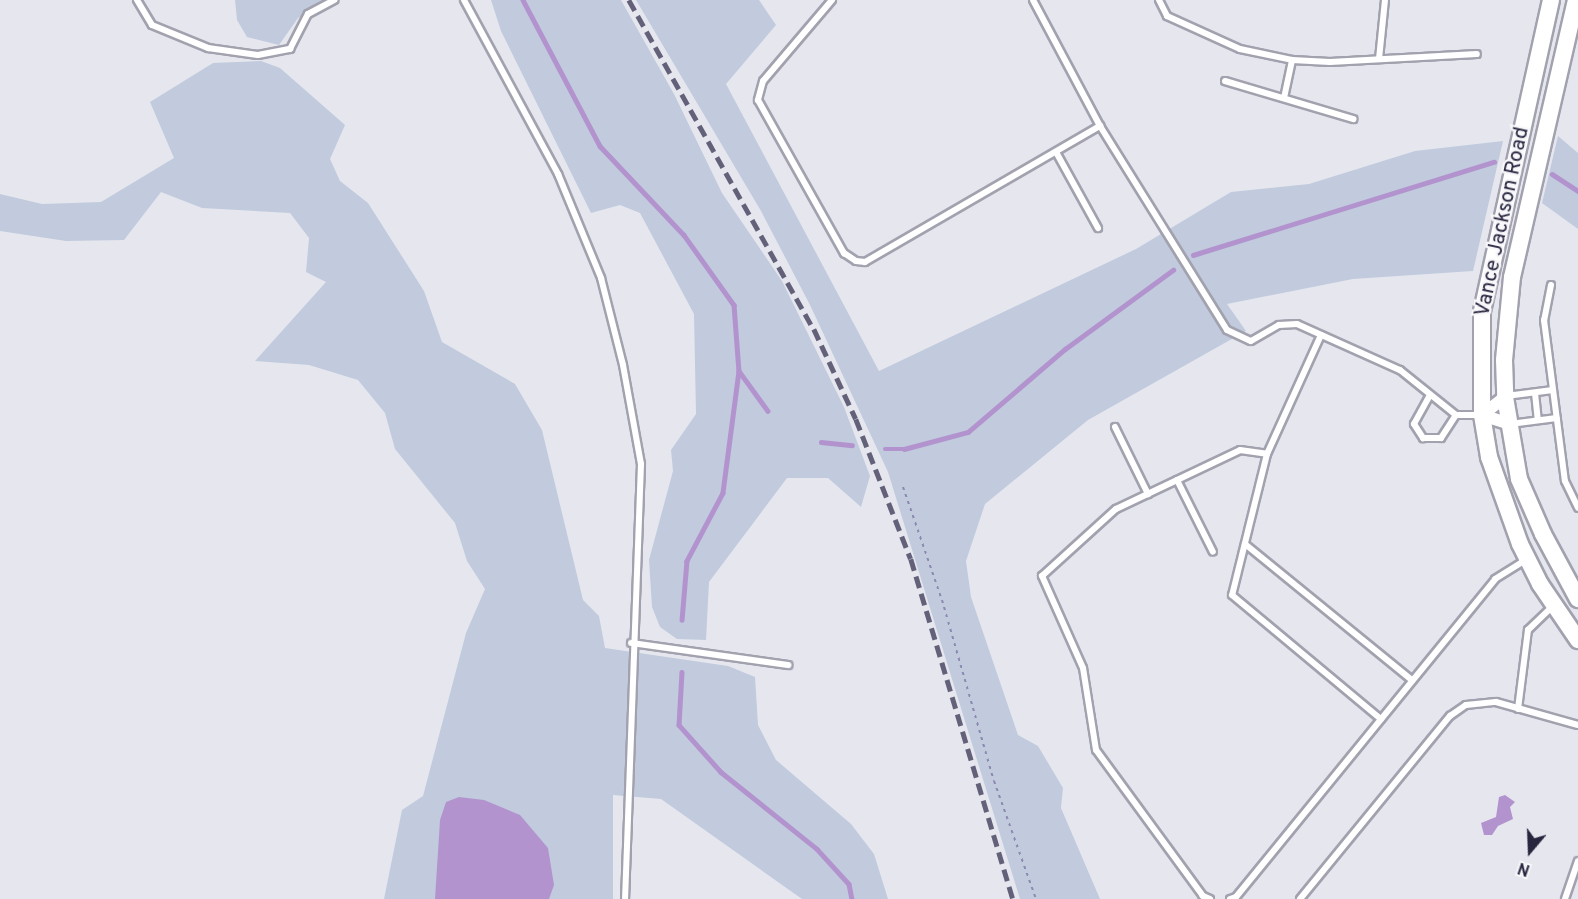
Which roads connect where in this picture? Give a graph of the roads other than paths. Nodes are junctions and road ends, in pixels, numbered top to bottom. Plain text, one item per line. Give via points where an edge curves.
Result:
1 (136, 0) edge
2 (334, 0) edge
3 (464, 0) edge
4 (832, 0) edge
5 (1033, 0) edge
6 (1158, 0) edge
7 (1385, 0) edge
8 (1551, 0) edge
9 (1576, 0) edge
10 (1477, 54) dead end
11 (1292, 60) junction
12 (1379, 60) junction
13 (1225, 81) dead end
14 (1284, 99) junction
15 (1353, 120) dead end
16 (1100, 126) junction
17 (1056, 152) junction
18 (1098, 228) dead end
19 (1551, 285) dead end
20 (1321, 334) junction
21 (1553, 390) junction
22 (1535, 393) junction
23 (1430, 395) junction
24 (1505, 397) junction
25 (1456, 415) junction
26 (1482, 415) junction
27 (1557, 418) junction
28 (1538, 420) junction
29 (1509, 424) junction
30 (1115, 427) dead end
31 (1267, 454) junction
32 (1177, 480) junction
33 (1148, 494) junction
34 (1578, 508) edge
35 (1245, 544) junction
36 (1213, 552) dead end
37 (1527, 559) junction
38 (1578, 599) edge
39 (1554, 605) junction
40 (1578, 640) edge
41 (631, 643) junction
42 (788, 665) dead end
43 (1413, 680) junction
44 (1518, 708) junction
45 (1381, 719) junction
46 (1578, 725) edge
47 (1578, 861) edge
48 (625, 899) edge
49 (1210, 899) edge
50 (1230, 899) edge
51 (1300, 899) edge
52 (1565, 899) edge

1 - 2 lane via 152,25 208,48 258,55 290,49 308,14
3 - 41 lane via 558,174 601,278 623,365 641,464
4 - 17 lane via 763,81 758,100 772,131 850,258 865,262
5 - 16 lane
6 - 11 lane via 1167,16 1240,49
7 - 12 lane
8 - 26 main road, Vance Jackson Road via 1484,300 1479,356
9 - 24 main road, Vance Jackson Road via 1512,277 1506,312
10 - 12 lane
11 - 12 lane
11 - 14 lane
13 - 14 lane
14 - 15 lane
16 - 17 lane
16 - 20 lane via 1227,330 1251,341 1287,323
17 - 18 lane
19 - 21 lane via 1544,320
20 - 23 lane via 1400,370
20 - 31 lane
21 - 22 lane
21 - 27 lane
22 - 24 lane
22 - 28 lane
23 - 25 lane
23 - 25 lane via 1414,424 1423,438 1441,438
24 - 26 street
24 - 29 main road, Vance Jackson Road
25 - 26 lane
26 - 29 street
26 - 37 main road, Vance Jackson Road via 1505,508
27 - 28 lane
27 - 34 lane via 1565,481
28 - 29 lane
29 - 38 main road, Vance Jackson Road via 1519,479
30 - 33 lane
31 - 32 lane via 1240,450
31 - 35 lane
32 - 33 lane
32 - 36 lane
33 - 49 lane via 1116,509 1042,576 1083,668 1096,750 1203,896
35 - 43 lane
35 - 45 lane via 1232,594
37 - 39 main road, Vance Jackson Road
37 - 43 lane via 1495,579
39 - 40 main road, Vance Jackson Road
39 - 44 lane via 1528,630
41 - 42 lane
41 - 48 lane
43 - 45 lane
44 - 46 lane
44 - 51 lane via 1481,702 1466,705 1450,716
45 - 50 lane via 1236,897
47 - 52 lane

